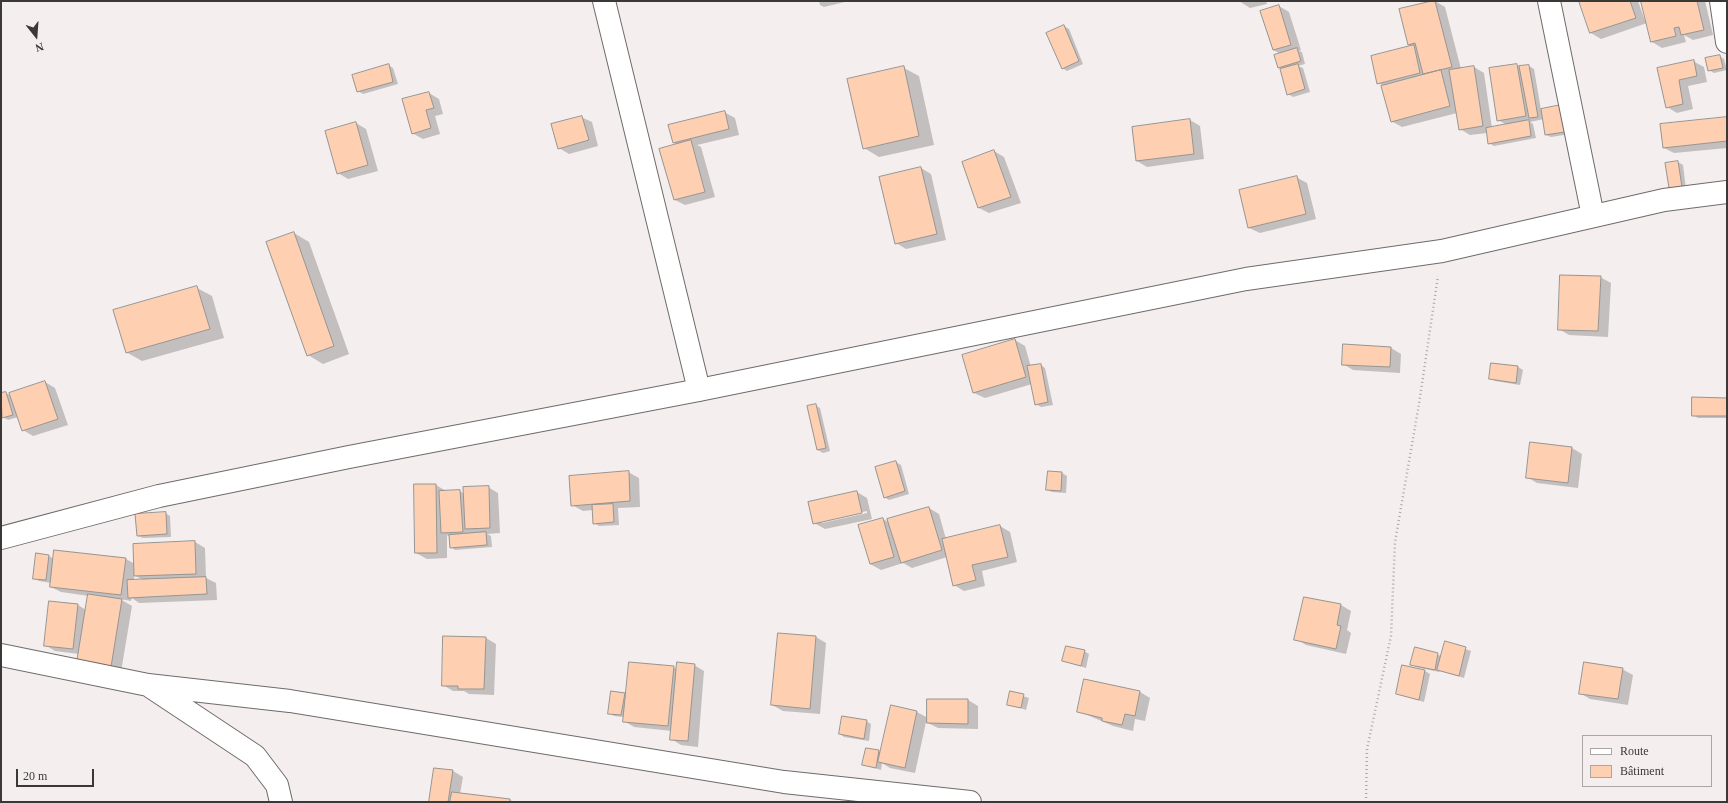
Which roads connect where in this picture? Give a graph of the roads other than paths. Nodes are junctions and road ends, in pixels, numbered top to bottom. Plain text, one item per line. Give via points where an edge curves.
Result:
1 (604, 1) edge
2 (1549, 1) edge
3 (1721, 1) edge
4 (1727, 42) edge
5 (1727, 192) edge
6 (1593, 216) junction
7 (699, 390) junction
8 (1, 538) edge
9 (1, 655) edge
10 (148, 686) junction
11 (281, 802) edge
12 (970, 802) edge

1 - 7 street
2 - 6 street
3 - 4 street
5 - 6 street via 1664,200
6 - 7 street via 1442,251 1246,279
7 - 8 street via 159,496
9 - 10 street
10 - 11 street via 255,756 277,785
10 - 12 street via 290,701 784,782

